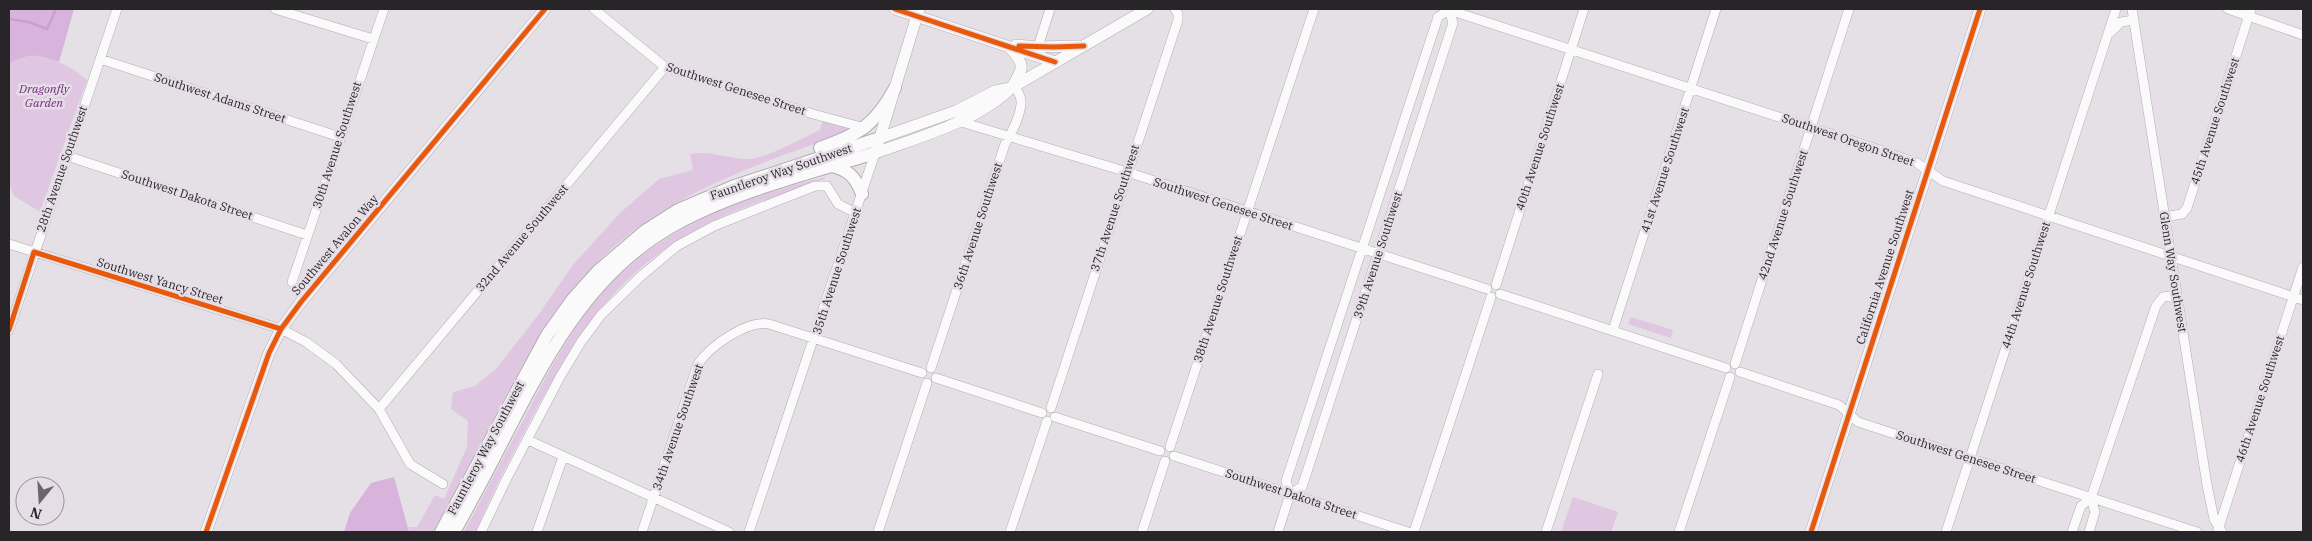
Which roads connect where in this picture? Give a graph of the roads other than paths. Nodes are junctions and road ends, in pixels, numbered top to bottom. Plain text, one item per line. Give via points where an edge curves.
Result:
1 (117, 9) edge
2 (276, 9) edge
3 (384, 9) edge
4 (545, 9) edge
5 (594, 9) edge
6 (895, 9) edge
7 (1050, 9) edge
8 (1147, 9) edge
9 (1175, 9) edge
10 (1314, 9) edge
11 (1448, 9) edge
12 (1584, 9) edge
13 (1716, 9) edge
14 (1849, 9) edge
15 (1980, 9) edge
16 (2116, 9) edge
17 (2132, 9) edge
18 (2228, 9) edge
19 (918, 12) edge
20 (2250, 12) edge
21 (2134, 20) junction
22 (2303, 34) edge
23 (2106, 38) junction
24 (373, 39) junction
25 (1004, 46) junction
26 (1084, 46) junction
27 (1571, 50) junction
28 (1034, 51) junction
29 (100, 59) junction
30 (1055, 62) junction
31 (665, 67) junction
32 (1013, 87) junction
33 (895, 88) junction
34 (1691, 90) junction
35 (958, 121) junction
36 (865, 128) junction
37 (1810, 128) junction
38 (340, 136) junction
39 (1010, 136) junction
40 (880, 138) junction
41 (875, 153) junction
42 (67, 156) junction
43 (832, 166) junction
44 (1927, 169) junction
45 (776, 171) junction
46 (1127, 172) junction
47 (862, 194) junction
48 (1246, 212) junction
49 (856, 213) junction
50 (2049, 216) junction
51 (2164, 217) junction
52 (308, 235) junction
53 (9, 244) edge
54 (1362, 249) junction
55 (34, 252) junction
56 (1378, 254) junction
57 (2170, 256) junction
58 (2303, 267) edge
59 (292, 282) dead end
60 (1493, 294) junction
61 (2176, 295) junction
62 (2294, 296) junction
63 (2303, 300) edge
64 (281, 329) junction
65 (9, 330) edge
66 (1613, 330) junction
67 (815, 339) junction
68 (1730, 366) junction
69 (932, 368) junction
70 (1740, 372) junction
71 (922, 373) junction
72 (1598, 374) dead end
73 (1730, 377) junction
74 (936, 378) junction
75 (927, 383) junction
76 (378, 409) junction
77 (1049, 415) junction
78 (1849, 415) junction
79 (528, 440) junction
80 (1170, 447) junction
81 (1160, 451) junction
82 (1174, 456) junction
83 (563, 457) junction
84 (1970, 458) junction
85 (1165, 461) junction
86 (443, 484) dead end
87 (1290, 494) junction
88 (654, 498) junction
89 (2091, 498) junction
90 (2219, 531) edge
91 (206, 532) edge
92 (441, 532) edge
93 (454, 532) edge
94 (481, 532) edge
95 (537, 532) edge
96 (642, 532) edge
97 (729, 532) edge
98 (749, 532) edge
99 (878, 532) edge
100 (1010, 532) edge
101 (1142, 532) edge
102 (1278, 532) edge
103 (1408, 532) edge
104 (1414, 532) edge
105 (1546, 532) edge
106 (1679, 532) edge
107 (1811, 532) edge
108 (1946, 532) edge
109 (2072, 532) edge
110 (2088, 532) edge
111 (2197, 532) edge

1 - 29 street, 28th Avenue Southwest
2 - 24 street
3 - 24 street, 30th Avenue Southwest
4 - 64 main road, Southwest Avalon Way
5 - 31 street, Southwest Genesee Street
6 - 19 main road
7 - 28 street
8 - 26 main road, Fauntleroy Way Southwest
9 - 46 street, 37th Avenue Southwest via 1178,20
10 - 48 street, 38th Avenue Southwest
11 - 27 street, Southwest Oregon Street
11 - 54 street, 39th Avenue Southwest via 1438,17
11 - 56 street, 39th Avenue Southwest via 1453,23
12 - 27 street, 40th Avenue Southwest
13 - 34 street, 41st Avenue Southwest
14 - 37 street, 42nd Avenue Southwest
15 - 44 main road, California Avenue Southwest
16 - 23 street, 44th Avenue Southwest
17 - 21 street, Glenn Way Southwest
18 - 20 street
19 - 25 main road
19 - 33 main road, 35th Avenue Southwest
20 - 22 street
20 - 51 street, 45th Avenue Southwest via 2188,208 2182,214
21 - 23 street, 44th Avenue Southwest via 2118,23
21 - 51 street, Glenn Way Southwest
23 - 50 street, 44th Avenue Southwest
24 - 38 street, 30th Avenue Southwest
25 - 28 main road
25 - 32 main road via 1021,61
26 - 28 main road
26 - 30 main road, Fauntleroy Way Southwest
27 - 34 street, Southwest Oregon Street
27 - 60 street, 40th Avenue Southwest via 1496,284 1491,285
28 - 30 main road
29 - 38 street, Southwest Adams Street
29 - 42 street, 28th Avenue Southwest
30 - 32 main road, Fauntleroy Way Southwest
31 - 36 street, Southwest Genesee Street
31 - 76 street, 32nd Avenue Southwest
32 - 35 main road, Fauntleroy Way Southwest via 1000,99
32 - 39 street, 36th Avenue Southwest via 1022,102
32 - 40 main road, Fauntleroy Way Southwest via 995,91 956,110
33 - 36 highway via 883,110
33 - 40 main road, 35th Avenue Southwest
34 - 37 street, Southwest Oregon Street
34 - 66 street, 41st Avenue Southwest
35 - 39 street, Southwest Genesee Street
35 - 41 main road, Fauntleroy Way Southwest
36 - 45 highway
37 - 44 street, Southwest Oregon Street
37 - 68 street, 42nd Avenue Southwest
38 - 52 street, 30th Avenue Southwest
39 - 46 street, Southwest Genesee Street
39 - 69 street, 36th Avenue Southwest
40 - 41 main road, 35th Avenue Southwest
40 - 45 highway, Fauntleroy Way Southwest
41 - 43 highway, Fauntleroy Way Southwest
41 - 47 street, 35th Avenue Southwest
42 - 52 street, Southwest Dakota Street
42 - 55 street, 28th Avenue Southwest
43 - 47 highway via 852,175
43 - 93 highway, Fauntleroy Way Southwest via 718,204 683,220 646,243 610,275 554,345
44 - 50 street, Southwest Oregon Street via 1943,181
44 - 78 main road, California Avenue Southwest
45 - 92 highway, Fauntleroy Way Southwest via 670,214 628,244 598,271 547,335
46 - 48 street, Southwest Genesee Street
46 - 77 street, 37th Avenue Southwest
47 - 49 street, 35th Avenue Southwest
48 - 54 street, Southwest Genesee Street
48 - 80 street, 38th Avenue Southwest
49 - 67 street, 35th Avenue Southwest
49 - 79 street, Fauntleroy Way Southwest via 838,204 827,186 815,186 714,226 677,246 601,315 560,377
50 - 57 street, Southwest Oregon Street
50 - 84 street, 44th Avenue Southwest
51 - 57 street, Glenn Way Southwest
52 - 59 street, 30th Avenue Southwest
53 - 55 street, Southwest Yancy Street
54 - 56 street, Southwest Genesee Street
54 - 87 street, 39th Avenue Southwest via 1286,481
55 - 64 street, Southwest Yancy Street
55 - 65 street, 28th Avenue Southwest
56 - 60 street, Southwest Genesee Street
56 - 87 street, 39th Avenue Southwest via 1302,487
57 - 61 street, Glenn Way Southwest
57 - 62 street, Southwest Oregon Street
58 - 62 street, 46th Avenue Southwest
60 - 66 street, Southwest Genesee Street
60 - 104 street
61 - 89 street via 2163,297 2156,306
61 - 90 street, Glenn Way Southwest via 2208,490
62 - 63 street, Southwest Oregon Street
62 - 90 street, 46th Avenue Southwest
64 - 76 street, Southwest Yancy Street via 336,364
64 - 91 main road, Southwest Avalon Way via 269,353
66 - 68 street, Southwest Genesee Street
67 - 71 street
67 - 88 street, 34th Avenue Southwest via 759,322 714,346 698,364
67 - 98 street, 35th Avenue Southwest
68 - 70 street via 1740,367
68 - 73 street via 1726,372
69 - 71 street
69 - 74 street
70 - 73 street via 1736,377
70 - 78 street, Southwest Genesee Street via 1839,405
71 - 75 street
72 - 105 street
73 - 106 street
74 - 75 street
74 - 77 street
75 - 99 street
76 - 86 street, Southwest Yancy Street via 410,464
77 - 81 street
77 - 100 street, 37th Avenue Southwest
78 - 84 street, Southwest Genesee Street via 1858,422
78 - 107 main road, California Avenue Southwest
79 - 83 street
79 - 94 street, Fauntleroy Way Southwest
80 - 81 street
80 - 82 street
81 - 85 street
82 - 85 street
82 - 87 street, Southwest Dakota Street
83 - 88 street
83 - 95 street
84 - 89 street, Southwest Genesee Street
84 - 108 street, 44th Avenue Southwest
85 - 101 street
87 - 102 street, 39th Avenue Southwest
87 - 103 street, Southwest Dakota Street
88 - 96 street, 34th Avenue Southwest
88 - 97 street
89 - 109 street via 2081,506
89 - 110 street via 2096,512
89 - 111 street, Southwest Genesee Street

